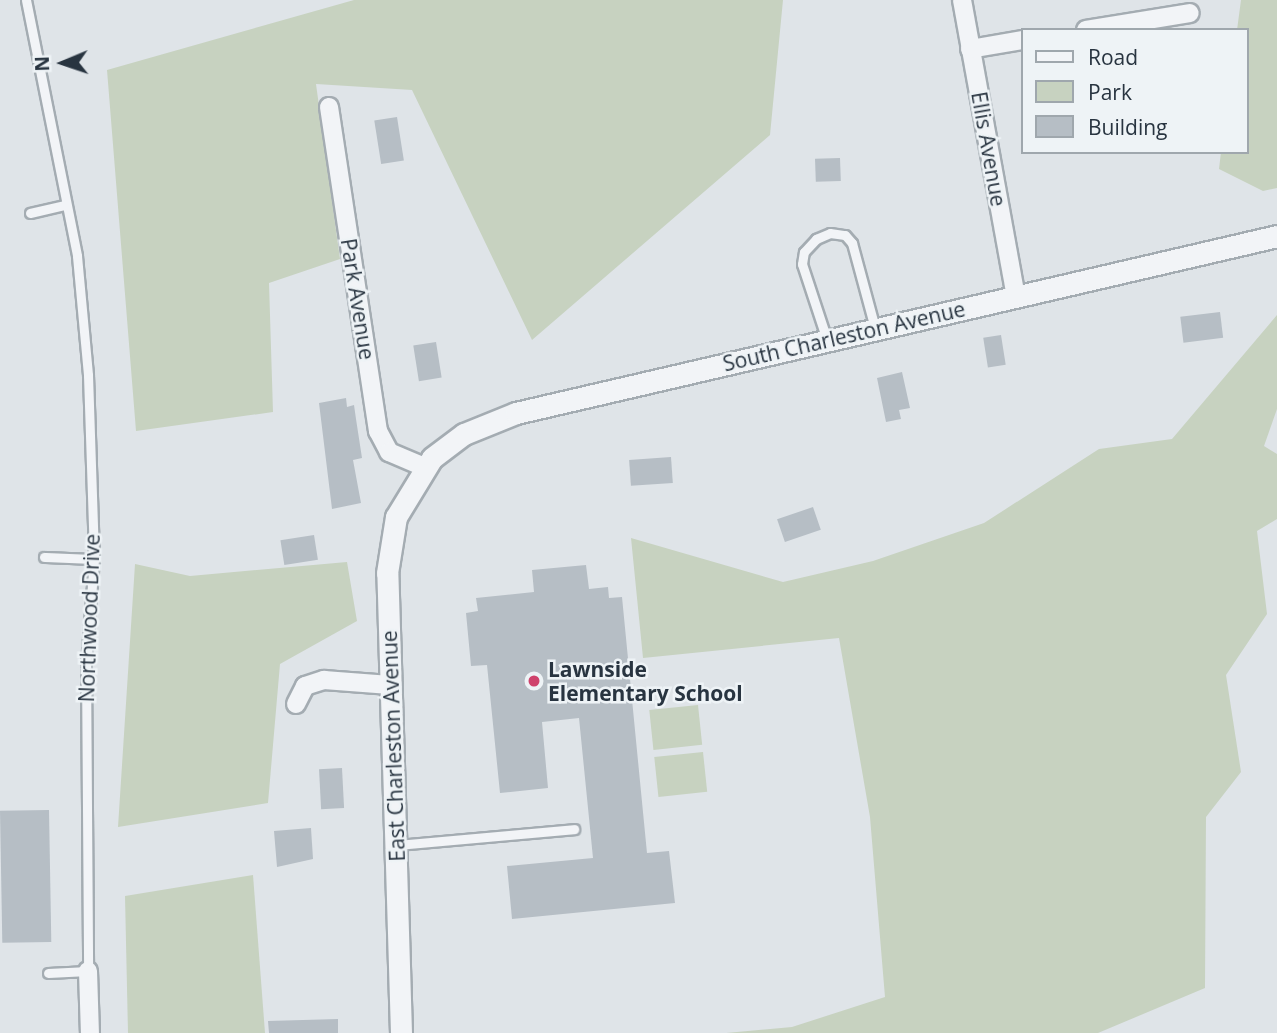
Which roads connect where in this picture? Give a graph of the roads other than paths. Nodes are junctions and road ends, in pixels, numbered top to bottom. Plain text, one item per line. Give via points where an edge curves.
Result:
1 (26, 0) edge
2 (961, 0) edge
3 (1191, 13) dead end
4 (1098, 28) edge
5 (1021, 40) edge
6 (970, 49) junction
7 (328, 107) dead end
8 (65, 205) junction
9 (30, 213) dead end
10 (1277, 236) edge
11 (1016, 297) junction
12 (875, 329) junction
13 (827, 340) junction
14 (424, 467) junction
15 (44, 557) dead end
16 (94, 559) junction
17 (390, 685) junction
18 (296, 704) dead end
19 (575, 829) dead end
20 (396, 845) junction
21 (88, 971) junction
22 (48, 973) dead end
23 (90, 1033) edge
24 (401, 1033) edge

1 - 8 lane, Northwood Drive
2 - 6 street, Ellis Avenue
3 - 4 street
5 - 6 street
6 - 11 street, Ellis Avenue
7 - 14 street, Park Avenue via 377,431 389,452
8 - 9 lane
8 - 16 lane, Northwood Drive via 77,256 88,375
10 - 11 street, South Charleston Avenue
11 - 12 street, South Charleston Avenue
12 - 13 street, South Charleston Avenue
12 - 13 lane via 852,243 845,235 830,233 804,252 802,264
13 - 14 street, South Charleston Avenue via 516,413 464,434
14 - 17 street, East Charleston Avenue via 396,517 389,544
15 - 16 lane
16 - 21 lane, Northwood Drive via 86,664
17 - 18 street via 324,680 305,686
17 - 20 street, East Charleston Avenue
19 - 20 lane
20 - 24 street, East Charleston Avenue
21 - 22 lane
21 - 23 street, Northwood Drive

